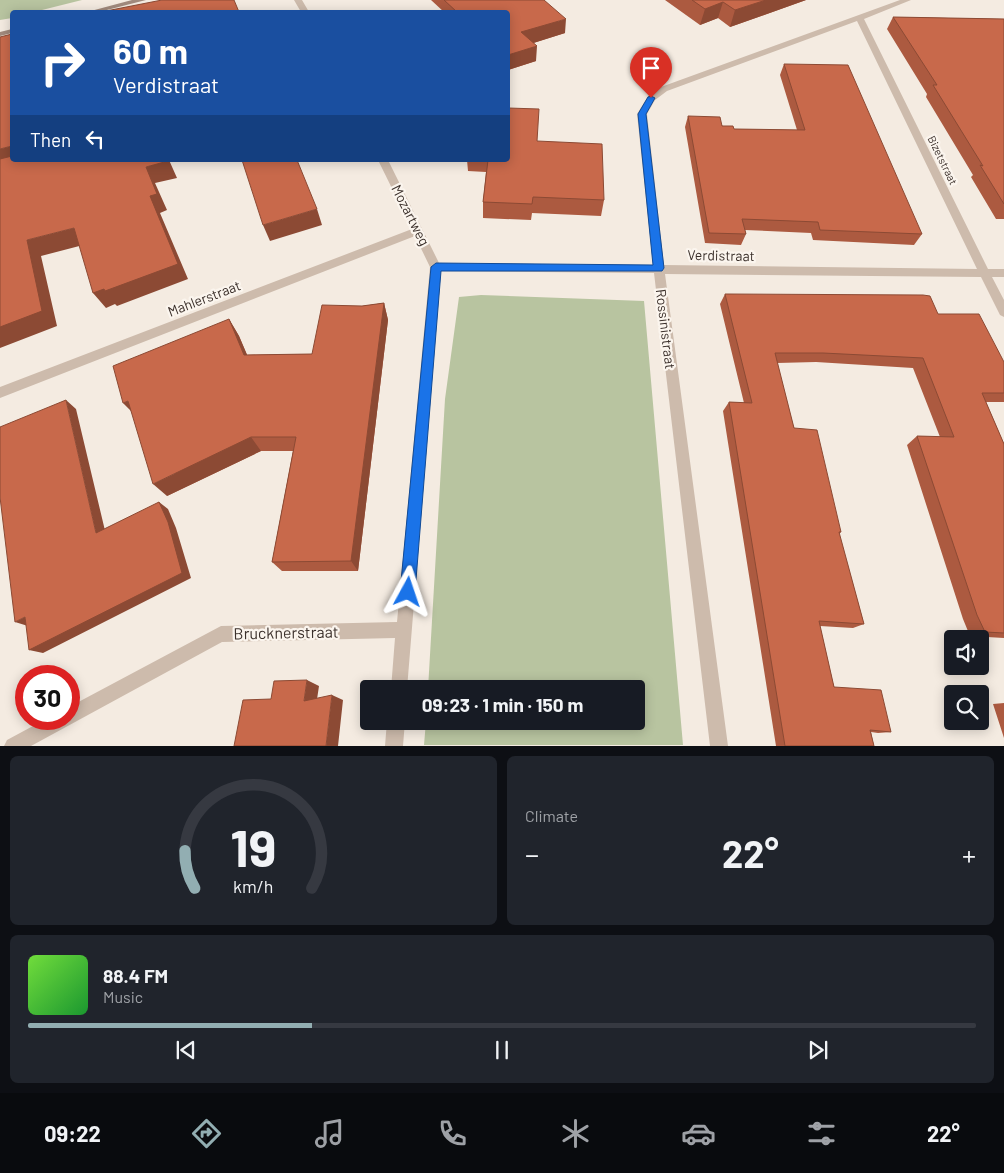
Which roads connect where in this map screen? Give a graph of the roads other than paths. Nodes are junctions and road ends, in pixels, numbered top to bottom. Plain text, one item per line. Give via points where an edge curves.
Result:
1 (142, 0) edge
2 (907, 0) edge
3 (100, 10) edge
4 (860, 19) junction
5 (384, 162) edge
6 (419, 230) junction
7 (436, 267) junction
8 (659, 268) junction
9 (985, 273) junction
10 (1004, 273) edge
11 (1004, 312) edge
12 (0, 393) edge
13 (404, 630) junction
14 (400, 680) edge
15 (80, 710) edge
16 (43, 730) edge
17 (395, 730) edge
18 (13, 746) edge
19 (394, 746) edge
20 (719, 746) edge

1 - 3 main road
2 - 4 street, Rossinistraat
4 - 8 street, Rossinistraat via 664,89 651,98 642,114
4 - 9 street, Bizetstraat
5 - 6 street, Mozartweg
6 - 7 street, Mozartweg
6 - 12 street, Mahlerstraat
7 - 8 street, Verdistraat
7 - 13 street, Mozartweg
8 - 9 street, Verdistraat
8 - 20 street, Rossinistraat
9 - 10 street, Verdistraat
9 - 11 street, Bizetstraat
13 - 14 street, Mozartweg
13 - 15 street, Brucknerstraat via 221,634
16 - 18 street
17 - 19 street

